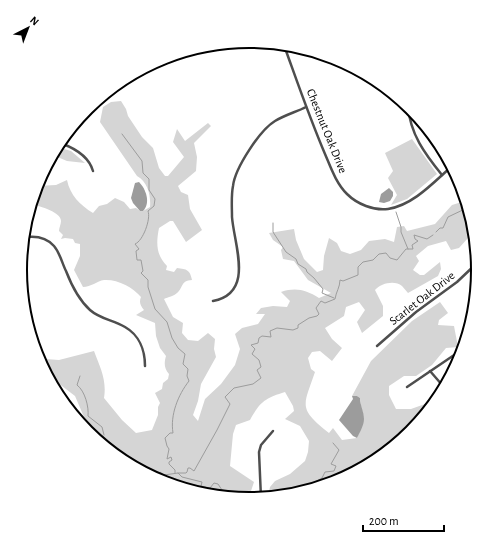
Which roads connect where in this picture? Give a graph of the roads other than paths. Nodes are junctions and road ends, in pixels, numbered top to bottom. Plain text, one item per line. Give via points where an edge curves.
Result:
1 (286, 51) edge
2 (306, 107) junction
3 (410, 116) edge
4 (65, 145) edge
5 (448, 170) edge
6 (93, 171) dead end
7 (442, 175) junction
8 (30, 237) edge
9 (472, 268) edge
10 (213, 301) dead end
11 (377, 346) dead end
12 (456, 354) edge
13 (145, 366) dead end
14 (430, 371) junction
15 (441, 384) edge
16 (408, 387) dead end
17 (273, 431) dead end
18 (261, 493) edge

1 - 2 street, Chestnut Oak Drive
2 - 7 street, Chestnut Oak Drive via 336,179 356,202 379,209 396,207 416,196
2 - 10 street via 275,121 261,134 237,172 233,186 232,218 240,274 235,287 225,298
3 - 7 street via 418,144
4 - 6 street via 88,160
5 - 7 street, Chestnut Oak Drive
8 - 13 street via 45,238 55,247 71,284 89,309 100,317 130,330 145,354
9 - 11 street, Scarlet Oak Drive
12 - 14 street
14 - 15 street
14 - 16 street
17 - 18 street via 264,440 259,452

